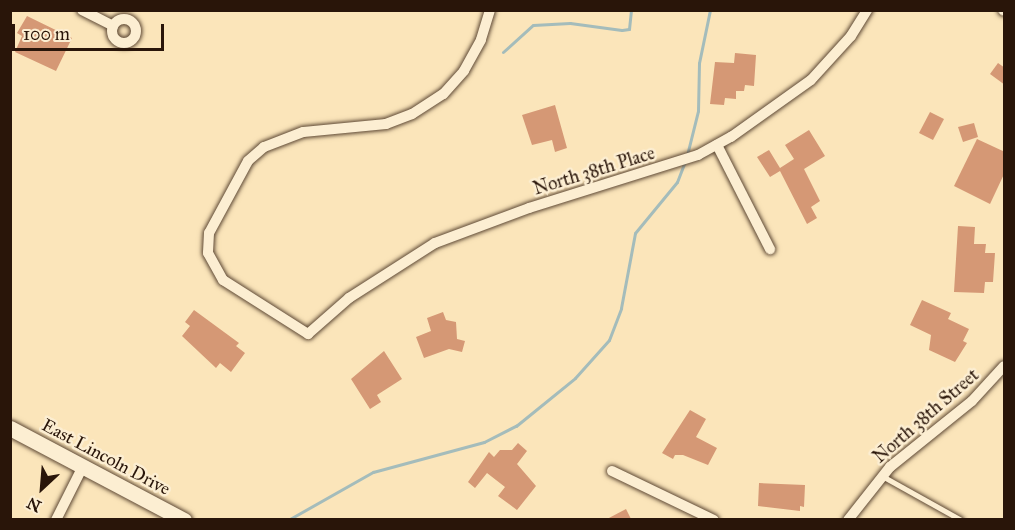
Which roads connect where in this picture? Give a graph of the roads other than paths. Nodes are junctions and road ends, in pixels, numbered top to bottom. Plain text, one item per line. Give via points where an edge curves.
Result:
1 (82, 10) edge
2 (490, 10) edge
3 (867, 10) edge
4 (113, 26) dead end
5 (717, 145) junction
6 (770, 249) dead end
7 (1005, 366) edge
8 (10, 428) edge
9 (82, 468) junction
10 (612, 471) dead end
11 (882, 476) junction
12 (56, 519) edge
13 (184, 519) edge
14 (714, 519) edge
15 (848, 519) edge
16 (962, 519) edge

1 - 4 street
2 - 5 street, North 38th Place via 476,53 443,94 412,114 386,124 303,132 280,139 248,161 209,233 212,267 223,280 308,334 349,298 435,243 529,207 698,155
3 - 5 street, North 38th Place via 851,36 811,80
5 - 6 street
7 - 11 street, North 38th Street via 972,401
8 - 9 main road, East Lincoln Drive
9 - 12 street
9 - 13 main road, East Lincoln Drive
10 - 14 street
11 - 15 street, North 38th Street
11 - 16 lane

